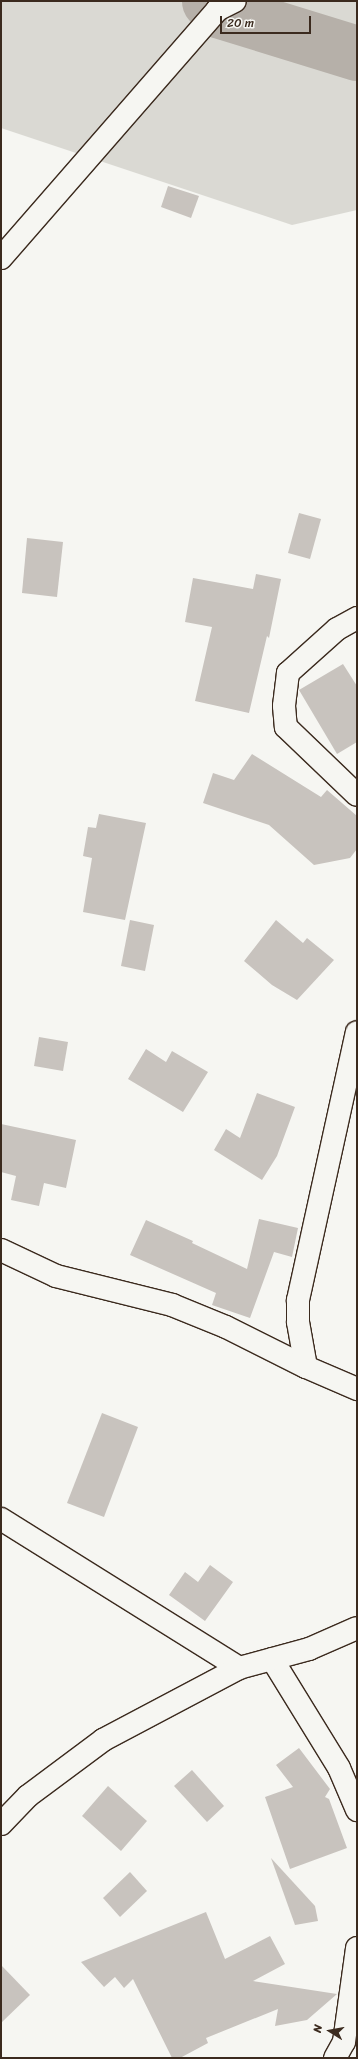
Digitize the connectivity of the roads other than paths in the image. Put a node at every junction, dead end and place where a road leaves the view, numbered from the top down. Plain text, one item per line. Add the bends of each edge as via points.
1 (235, 1) edge
2 (1, 258) edge
3 (357, 618) edge
4 (357, 795) edge
5 (357, 1032) edge
6 (1, 1250) edge
7 (306, 1367) junction
8 (357, 1389) edge
9 (1, 1519) edge
10 (357, 1628) edge
11 (272, 1659) junction
12 (238, 1668) junction
13 (357, 1810) edge
14 (1, 1824) edge
15 (357, 1948) edge
16 (335, 2058) edge

1 - 2 street via 217,10
3 - 4 street via 337,629 288,673 284,706 286,726
5 - 7 street via 298,1300 298,1322
6 - 7 street via 56,1276 172,1305 226,1327
7 - 8 street
9 - 12 street
10 - 11 street via 309,1649
11 - 12 street
11 - 13 street via 339,1768
12 - 14 street via 103,1740 28,1796
15 - 16 street via 344,2042

